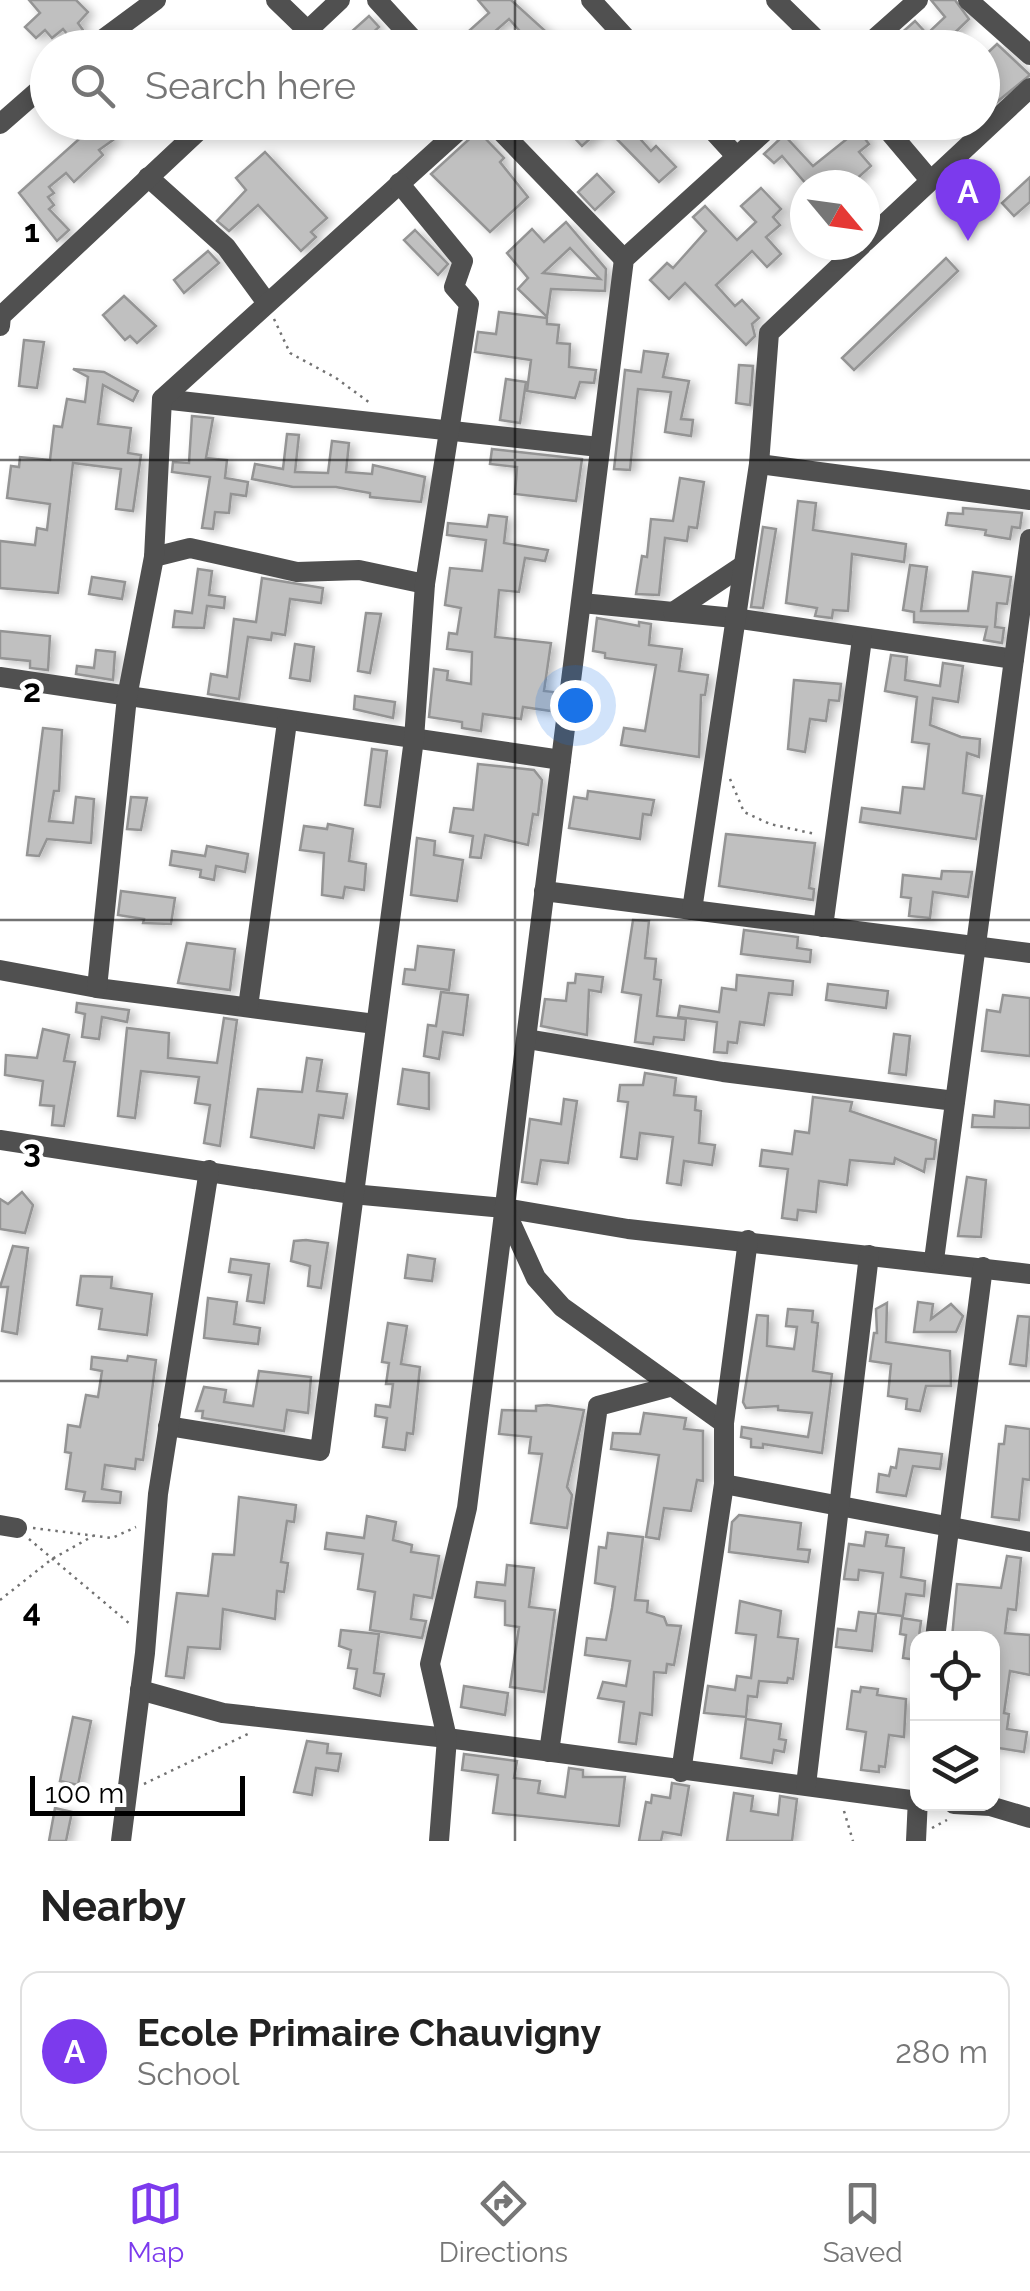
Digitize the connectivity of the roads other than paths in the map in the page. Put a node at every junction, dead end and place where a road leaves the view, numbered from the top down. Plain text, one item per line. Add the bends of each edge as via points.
1 (156, 0) edge
2 (276, 0) edge
3 (340, 0) edge
4 (377, 0) edge
5 (776, 0) edge
6 (918, 0) edge
7 (968, 0) edge
8 (596, 2) edge
9 (115, 30) edge
10 (308, 30) joint
11 (405, 30) edge
12 (620, 30) edge
13 (807, 30) edge
14 (884, 30) edge
15 (1030, 55) edge
16 (1030, 88) edge
17 (30, 98) edge
18 (1000, 116) edge
19 (0, 124) edge
20 (189, 140) edge
21 (448, 140) edge
22 (509, 140) edge
23 (721, 140) edge
24 (754, 140) edge
25 (896, 140) edge
26 (973, 140) edge
27 (736, 156) junction
28 (148, 178) junction
29 (930, 180) junction
30 (400, 183) junction
31 (880, 228) edge
32 (624, 259) junction
33 (846, 260) edge
34 (267, 303) junction
35 (1, 316) edge
36 (0, 326) edge
37 (162, 398) junction
38 (448, 429) junction
39 (600, 446) junction
40 (759, 464) junction
41 (1030, 500) edge
42 (1030, 539) edge
43 (154, 557) junction
44 (742, 566) junction
45 (425, 584) junction
46 (582, 603) junction
47 (673, 612) junction
48 (734, 618) junction
49 (862, 639) junction
50 (1014, 659) junction
51 (0, 678) edge
52 (126, 698) junction
53 (286, 722) junction
54 (414, 739) junction
55 (561, 760) junction
56 (544, 891) junction
57 (692, 910) junction
58 (823, 926) junction
59 (976, 946) junction
60 (1030, 954) edge
61 (0, 970) edge
62 (96, 988) junction
63 (248, 1007) junction
64 (376, 1024) junction
65 (528, 1039) junction
66 (955, 1101) junction
67 (0, 1140) edge
68 (209, 1170) junction
69 (352, 1194) junction
70 (504, 1208) junction
71 (748, 1240) junction
72 (869, 1255) junction
73 (934, 1260) junction
74 (983, 1267) junction
75 (1030, 1274) edge
76 (669, 1387) junction
77 (724, 1423) junction
78 (168, 1426) junction
79 (724, 1484) junction
80 (838, 1506) junction
81 (948, 1527) junction
82 (1030, 1542) edge
83 (936, 1631) edge
84 (140, 1690) junction
85 (447, 1738) junction
86 (548, 1752) junction
87 (681, 1772) junction
88 (806, 1784) junction
89 (910, 1799) edge
90 (917, 1811) edge
91 (998, 1811) edge
92 (1030, 1818) edge
93 (916, 1838) edge
94 (121, 1841) edge
95 (439, 1841) edge

1 - 9 street
2 - 10 street
3 - 10 street
4 - 11 street
5 - 13 street
6 - 14 street
7 - 15 street
8 - 12 street
16 - 18 street
17 - 19 street
20 - 28 street
21 - 30 street
22 - 32 street
23 - 27 street
24 - 27 street
25 - 29 street
26 - 29 street
27 - 32 street
28 - 34 street via 226,247
28 - 35 street
29 - 31 street
30 - 34 street
30 - 38 street via 464,261 454,287 469,304
32 - 39 street
33 - 40 street via 770,334
34 - 37 street
35 - 36 street
37 - 38 street
37 - 43 street
38 - 39 street
38 - 45 street
39 - 46 street
40 - 41 street
40 - 44 street
42 - 50 street
43 - 45 street via 190,548 297,572 359,570
43 - 52 street
44 - 47 street
44 - 48 street
45 - 54 street
46 - 47 street
46 - 55 street
47 - 48 street
48 - 49 street
48 - 57 street
49 - 50 street
49 - 58 street
50 - 59 street
51 - 52 street
52 - 53 street
52 - 62 street
53 - 54 street
53 - 63 street
54 - 55 street
54 - 64 street
55 - 56 street
56 - 57 street
56 - 65 street
57 - 58 street
58 - 59 street
59 - 60 street
59 - 66 street
61 - 62 street
62 - 63 street
63 - 64 street
64 - 69 street
65 - 66 street
65 - 70 street
66 - 73 street
67 - 68 street
68 - 69 street
68 - 78 street
69 - 70 street
69 - 78 street via 320,1451
70 - 71 street
70 - 76 street via 536,1278 562,1307
70 - 85 street via 467,1508 430,1664
71 - 72 street
71 - 77 street
72 - 73 street
72 - 80 street
73 - 74 street
74 - 75 street
74 - 81 street
76 - 77 street
76 - 86 street via 598,1406
77 - 79 street
78 - 84 street
79 - 80 street
79 - 87 street
80 - 81 street
80 - 88 street
81 - 82 street
81 - 83 street
84 - 85 street via 222,1714
84 - 94 street
85 - 86 street
85 - 95 street
86 - 87 street
87 - 88 street
88 - 89 street
90 - 93 street
91 - 92 street

